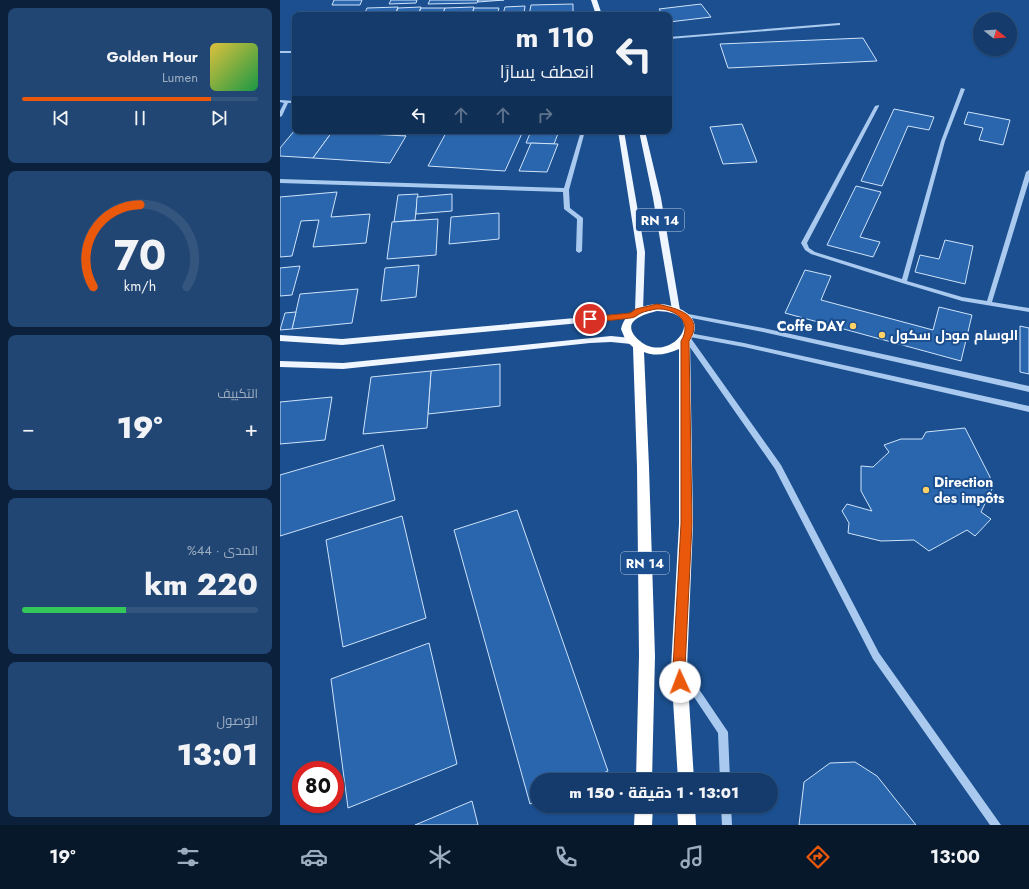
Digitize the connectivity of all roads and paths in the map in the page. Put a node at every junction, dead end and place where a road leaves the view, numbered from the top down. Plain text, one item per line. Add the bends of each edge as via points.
1 (594, 0) edge
2 (598, 12) edge
3 (839, 24) dead end
4 (672, 38) edge
5 (280, 52) edge
6 (292, 52) edge
7 (963, 89) dead end
8 (280, 101) edge
9 (287, 101) junction
10 (292, 102) edge
11 (877, 106) dead end
12 (280, 116) edge
13 (582, 134) edge
14 (621, 134) edge
15 (643, 134) edge
16 (1029, 172) edge
17 (280, 181) edge
18 (566, 190) junction
19 (579, 251) dead end
20 (904, 282) junction
21 (989, 303) junction
22 (1029, 310) edge
23 (635, 313) junction
24 (680, 313) junction
25 (280, 338) edge
26 (687, 338) junction
27 (635, 344) junction
28 (280, 364) edge
29 (1029, 389) edge
30 (1029, 409) edge
31 (679, 668) junction
32 (644, 773) edge
33 (686, 773) edge
34 (725, 773) edge
35 (644, 813) edge
36 (686, 813) edge
37 (727, 813) edge
38 (643, 825) edge
39 (687, 825) edge
40 (728, 825) edge
41 (996, 825) edge

1 - 2 main road
3 - 4 street
5 - 6 street
7 - 20 street via 943,141
8 - 9 street
9 - 10 street
9 - 12 street
11 - 20 street via 804,243 813,253
13 - 18 street
14 - 23 main road, RN 14 via 641,252
15 - 24 main road, RN 14 via 652,170 662,237
16 - 21 street
17 - 18 street
18 - 19 street via 567,209 580,218
20 - 21 street via 962,299
21 - 22 street
23 - 24 highway via 657,307
23 - 25 main road via 342,342
23 - 27 highway via 625,328 627,335
24 - 26 highway via 688,321 690,328
24 - 29 street
26 - 27 highway via 668,350 658,351
26 - 30 street via 744,345
26 - 31 highway, RN 14 via 686,524
26 - 41 street via 778,467 876,656
27 - 28 main road via 611,339 590,340 343,366
27 - 32 highway, RN 14 via 644,467 648,656
31 - 33 highway, RN 14
31 - 34 street via 723,732
35 - 38 highway
36 - 39 highway
37 - 40 street

